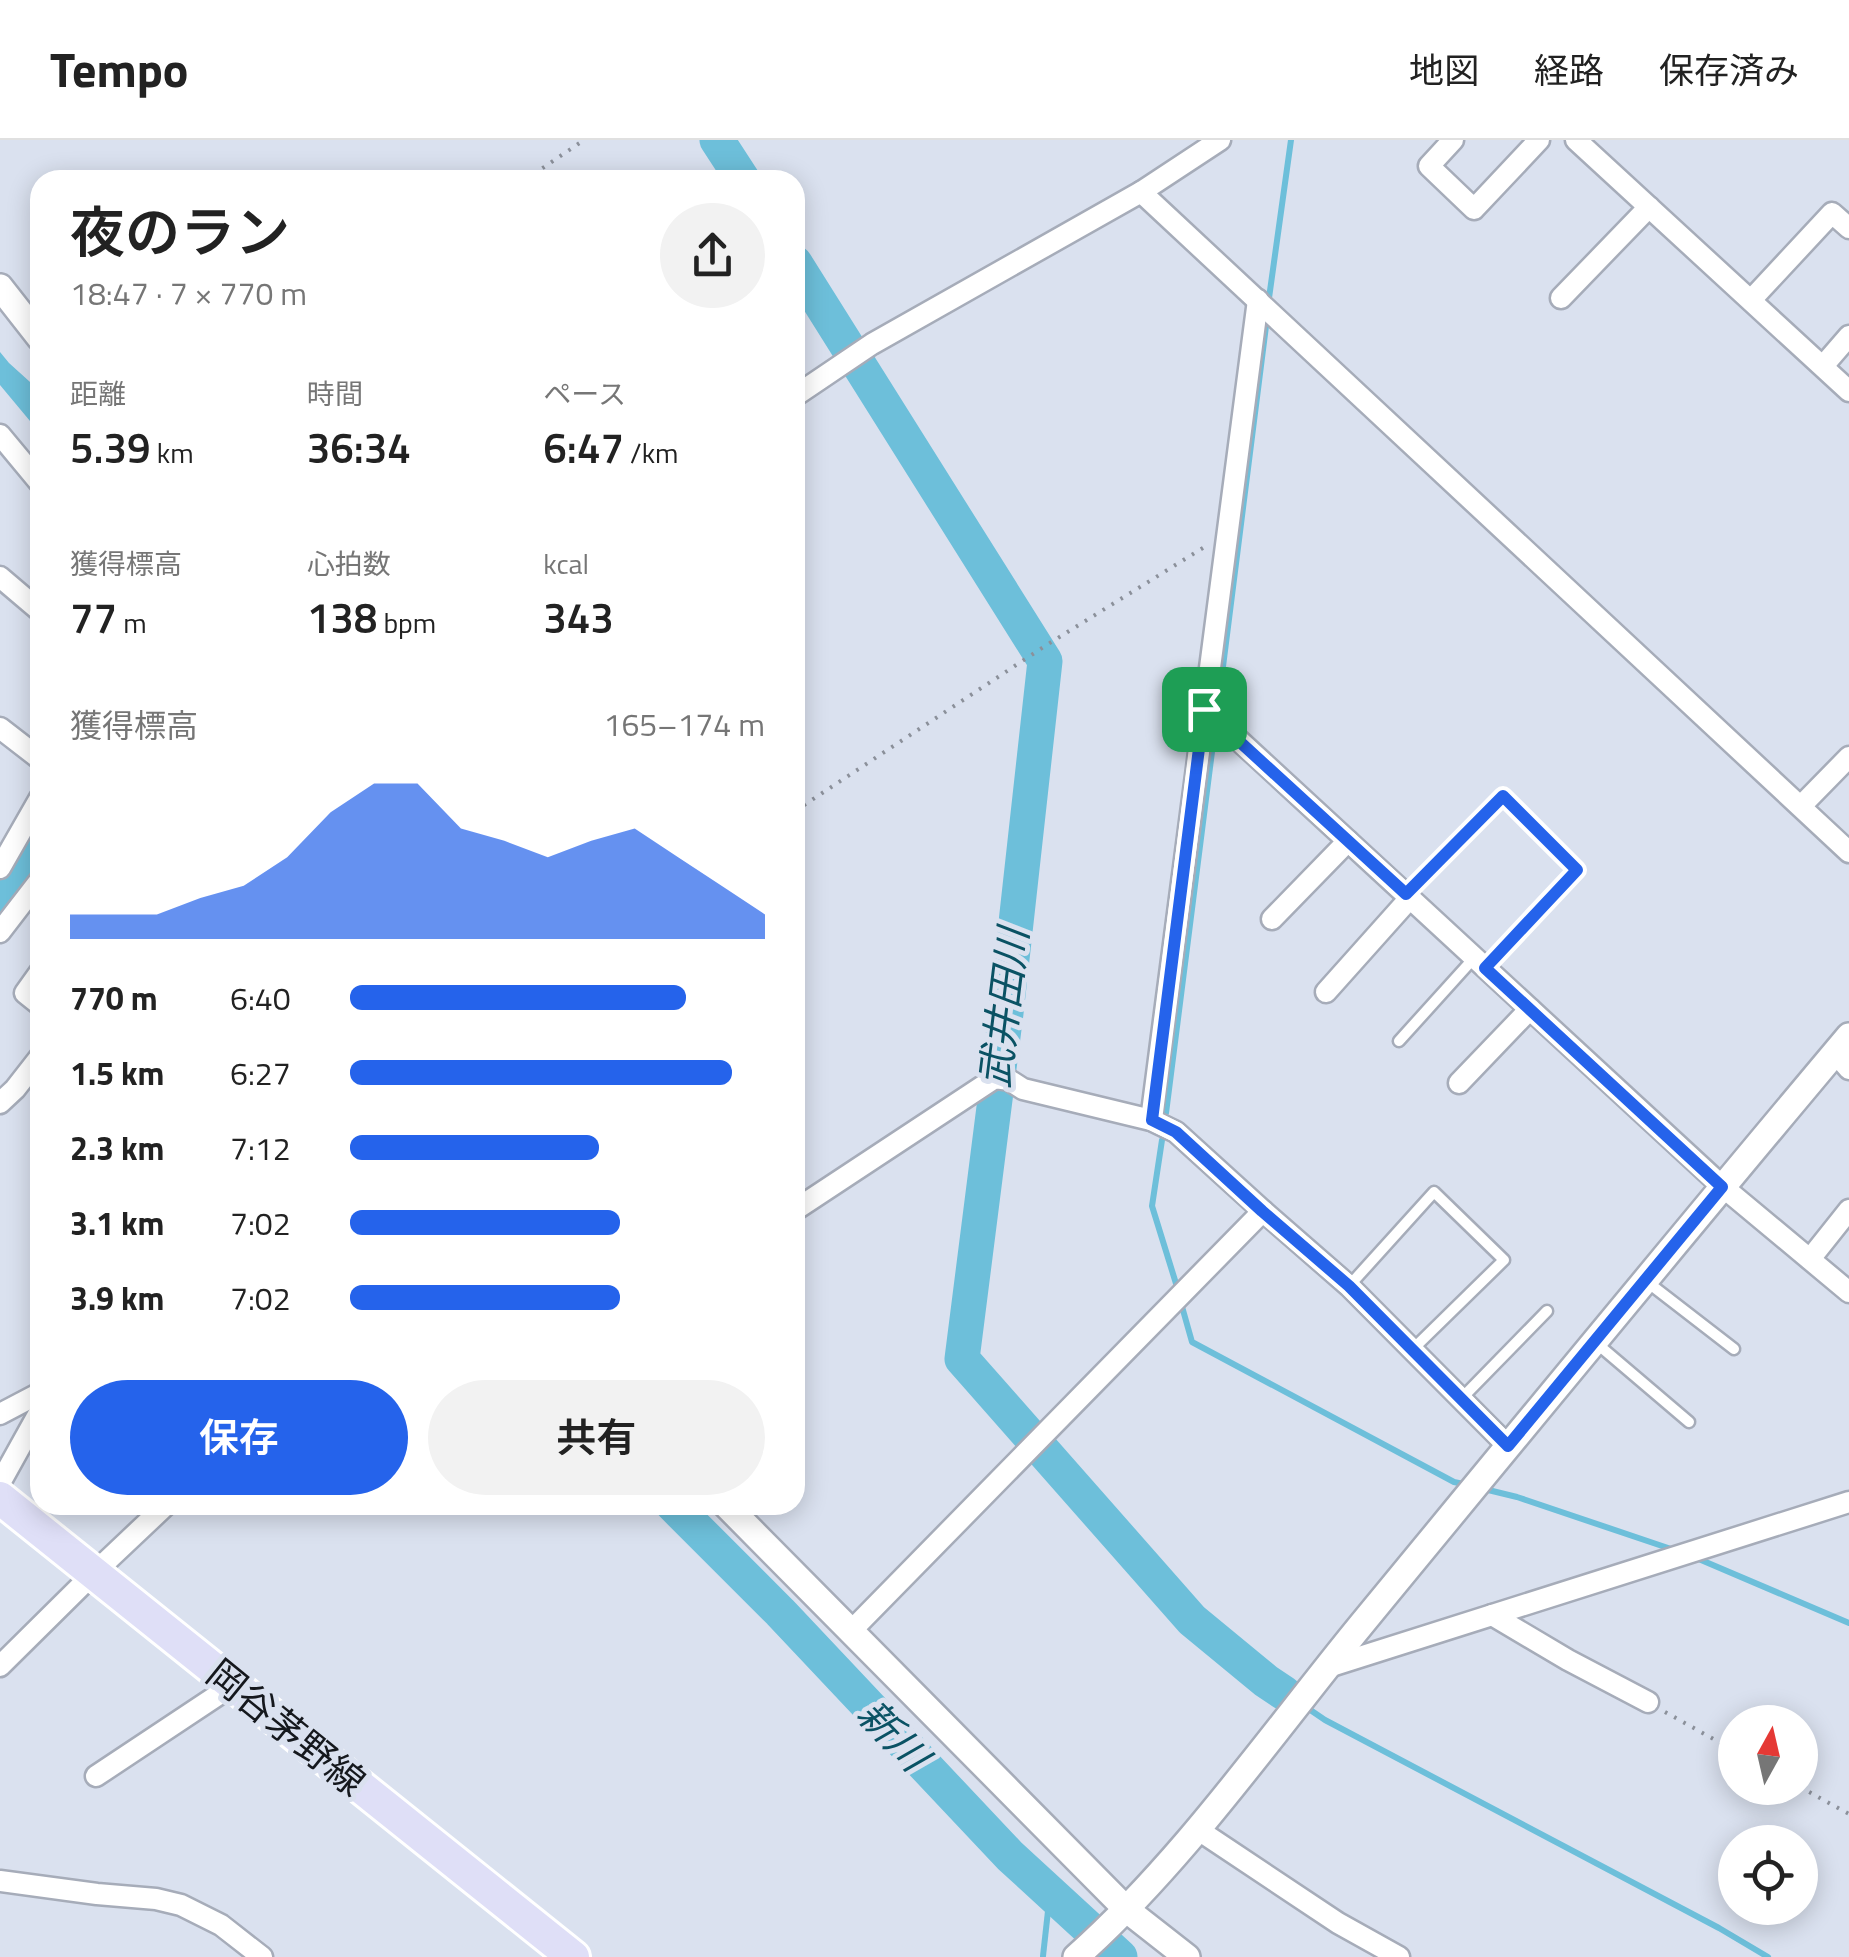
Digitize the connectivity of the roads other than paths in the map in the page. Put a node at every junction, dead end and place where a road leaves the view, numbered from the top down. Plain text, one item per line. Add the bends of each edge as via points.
1 (1220, 140) edge
2 (1454, 140) edge
3 (1539, 140) edge
4 (1576, 140) edge
5 (1140, 192) junction
6 (1649, 206) junction
7 (1849, 228) edge
8 (0, 287) edge
9 (1561, 298) dead end
10 (1258, 300) junction
11 (1751, 300) junction
12 (30, 325) edge
13 (1849, 336) edge
14 (1823, 366) junction
15 (805, 389) edge
16 (1849, 391) edge
17 (0, 434) edge
18 (30, 470) edge
19 (0, 577) edge
20 (30, 602) edge
21 (1204, 709) junction
22 (0, 728) edge
23 (30, 751) edge
24 (1849, 757) edge
25 (1800, 806) junction
26 (30, 816) edge
27 (1348, 841) junction
28 (1849, 852) edge
29 (0, 868) edge
30 (30, 893) edge
31 (1408, 896) junction
32 (1272, 919) dead end
33 (0, 932) edge
34 (1480, 963) junction
35 (1326, 992) dead end
36 (1530, 1009) junction
37 (1399, 1041) dead end
38 (1844, 1053) edge
39 (30, 1070) edge
40 (1460, 1083) dead end
41 (0, 1103) edge
42 (1152, 1120) junction
43 (1722, 1187) junction
44 (805, 1204) edge
45 (1849, 1210) edge
46 (1262, 1211) junction
47 (1810, 1259) junction
48 (1645, 1280) junction
49 (1349, 1286) junction
50 (1849, 1292) edge
51 (1547, 1311) dead end
52 (1594, 1341) junction
53 (1734, 1349) dead end
54 (1412, 1350) junction
55 (30, 1398) edge
56 (1461, 1399) junction
57 (0, 1414) edge
58 (1689, 1422) dead end
59 (30, 1429) edge
60 (1508, 1446) junction
61 (0, 1484) edge
62 (0, 1498) edge
63 (1845, 1500) edge
64 (155, 1515) edge
65 (736, 1515) edge
66 (92, 1574) junction
67 (1492, 1615) junction
68 (851, 1630) junction
69 (0, 1666) edge
70 (1325, 1668) junction
71 (234, 1685) junction
72 (1648, 1702) road end
73 (96, 1776) dead end
74 (1196, 1829) junction
75 (0, 1881) edge
76 (1127, 1910) junction
77 (1089, 1948) edge
78 (262, 1957) edge
79 (573, 1957) edge
80 (1187, 1957) edge
81 (1399, 1957) edge

1 - 5 street
2 - 3 street via 1430,166 1474,209
4 - 6 street
5 - 10 street
5 - 15 street
6 - 9 street
6 - 11 street
7 - 11 street via 1832,213
8 - 12 street
10 - 21 street
10 - 25 street
11 - 14 street
13 - 14 street
14 - 16 street
17 - 18 street
19 - 20 street
21 - 27 street
21 - 42 street
22 - 23 street
24 - 25 street
25 - 28 street
26 - 29 street
27 - 31 street
27 - 32 street
30 - 33 street
31 - 34 street
31 - 34 lane via 1503,796 1577,870
31 - 35 street
34 - 36 street
34 - 37 lane
36 - 40 street
36 - 43 street
38 - 43 street
39 - 41 street
42 - 44 street via 1002,1079
42 - 46 street via 1176,1132
43 - 47 street
43 - 48 street
45 - 47 street
46 - 49 street
46 - 68 street
47 - 50 street
48 - 52 street
48 - 53 lane
49 - 54 street
49 - 54 lane via 1434,1192 1504,1260
51 - 56 lane
52 - 58 lane
52 - 60 street
54 - 56 street
55 - 57 street
56 - 60 street
59 - 61 street
60 - 70 street
62 - 66 main road, 岡谷茅野線
63 - 67 street
64 - 66 street
65 - 68 street
66 - 69 street
66 - 71 main road, 岡谷茅野線
67 - 70 street
67 - 72 street
68 - 76 street
70 - 74 street
71 - 73 street
71 - 79 main road, 岡谷茅野線
74 - 76 street
74 - 81 street
75 - 78 street via 181,1905 221,1924
76 - 77 street
76 - 80 street

